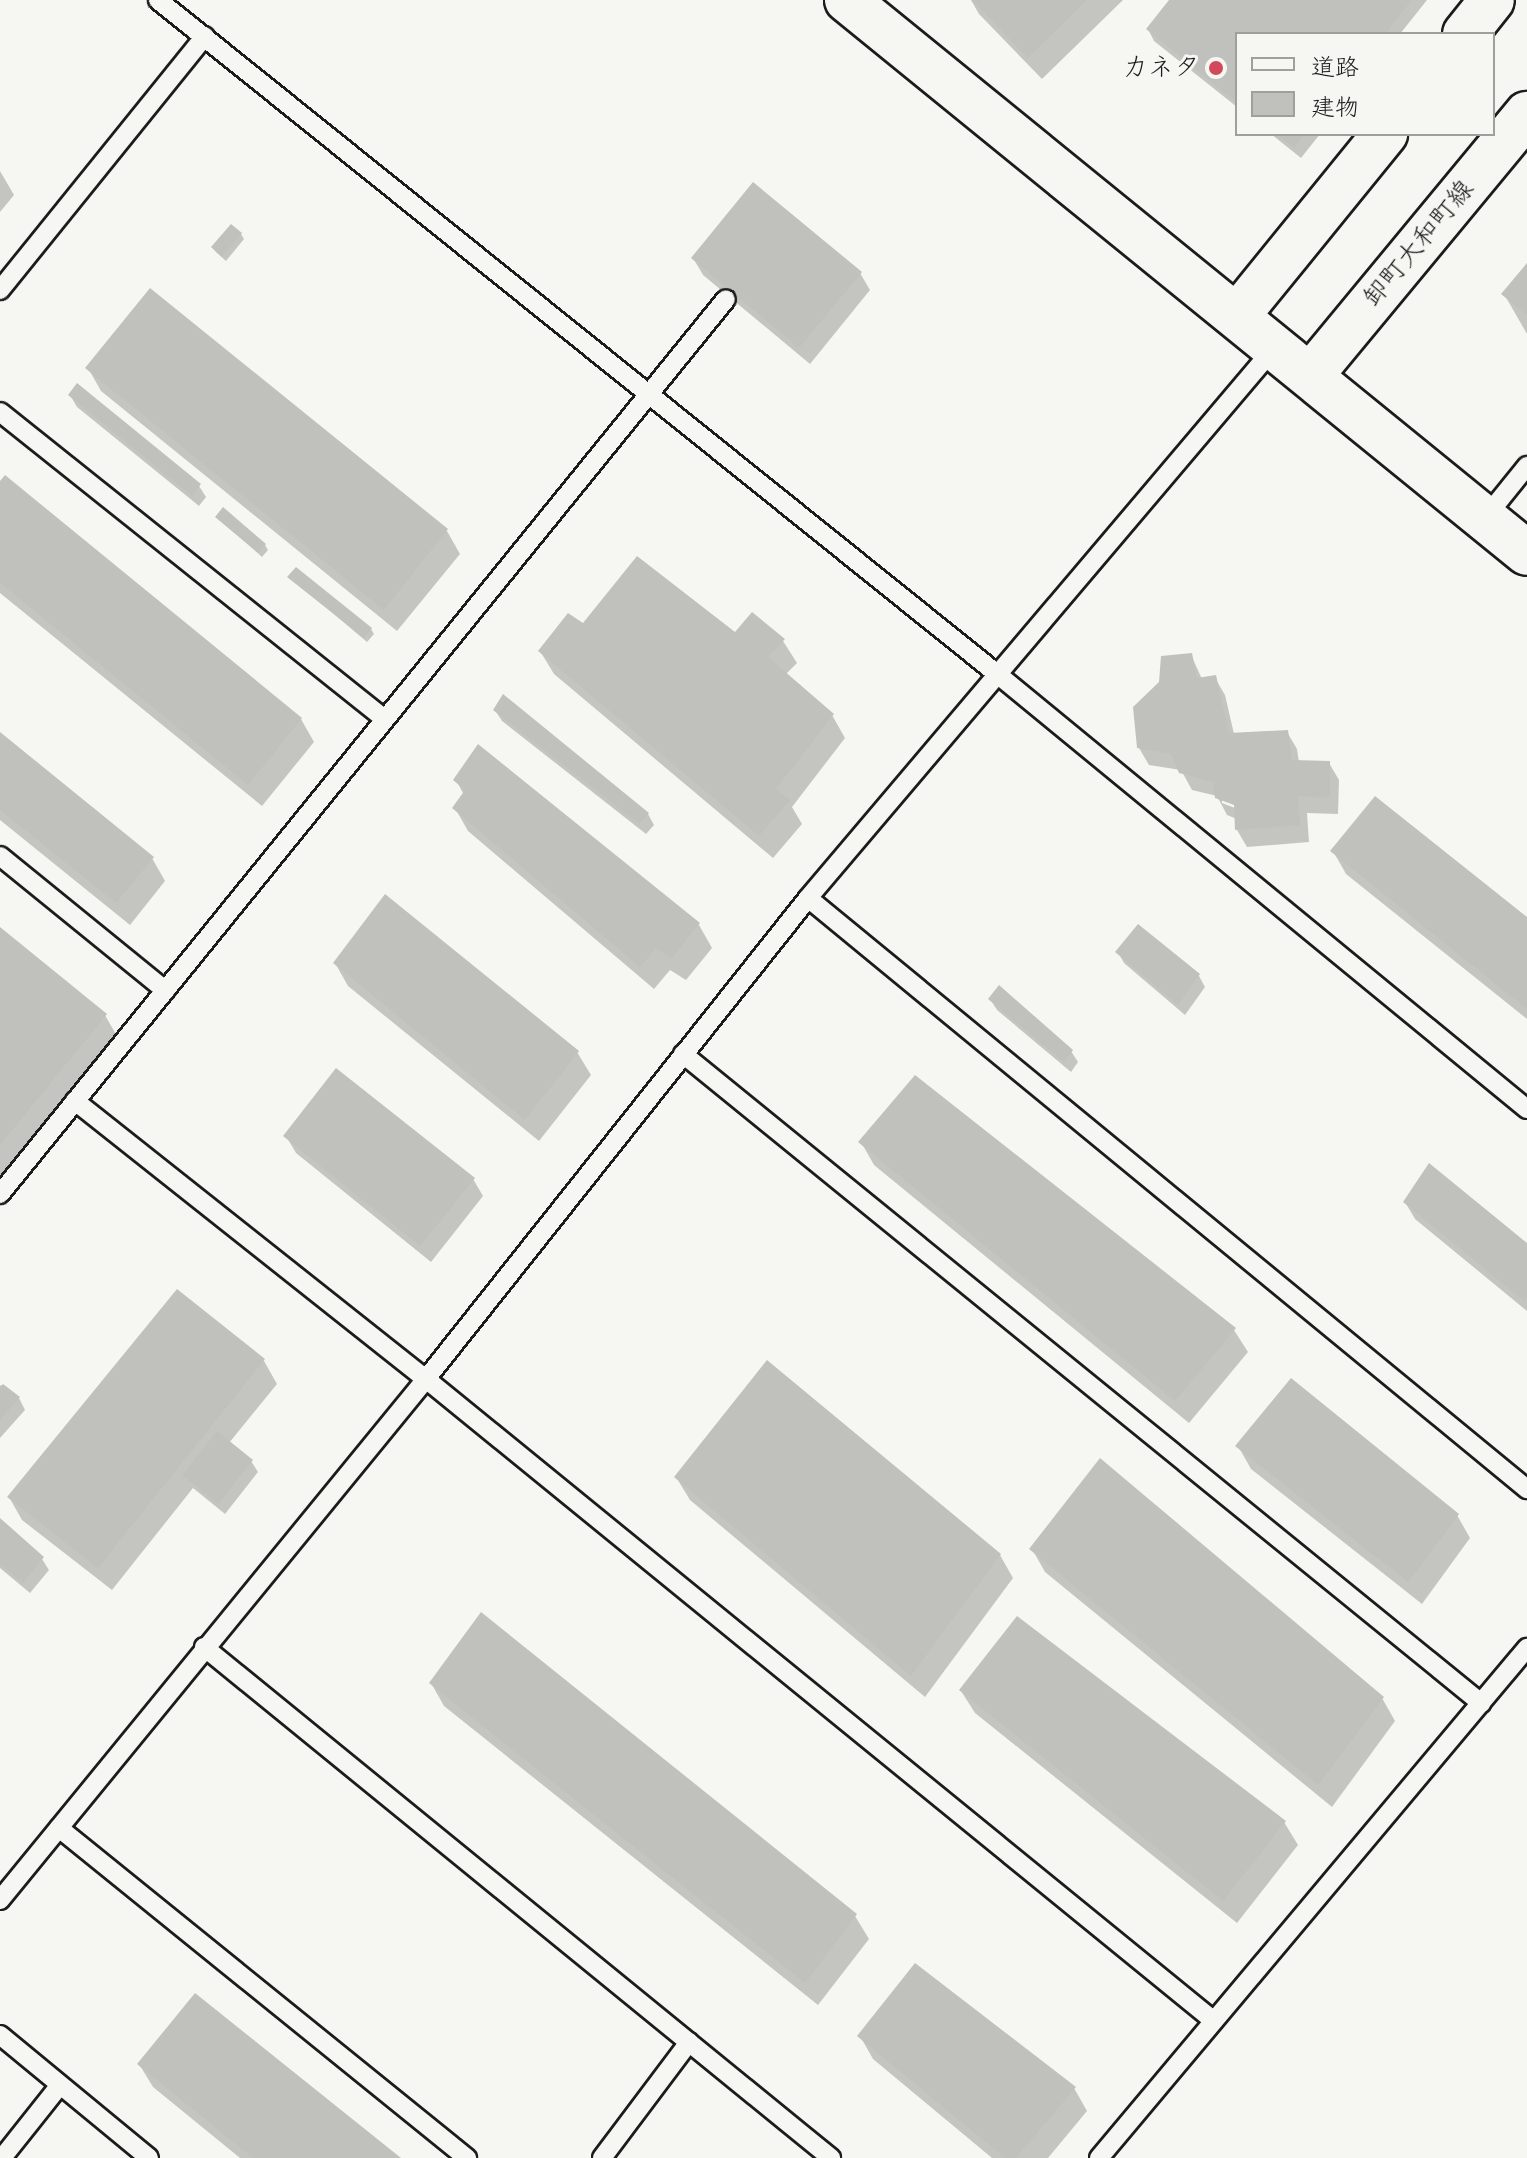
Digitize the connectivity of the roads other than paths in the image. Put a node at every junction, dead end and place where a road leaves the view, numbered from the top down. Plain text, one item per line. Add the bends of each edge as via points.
1 (158, 0) edge
2 (847, 0) edge
3 (1492, 0) edge
4 (1467, 32) edge
5 (205, 36) junction
6 (1527, 114) edge
7 (1383, 136) edge
8 (0, 290) edge
9 (726, 299) dead end
10 (1237, 316) junction
11 (1276, 347) junction
12 (1311, 375) junction
13 (648, 394) junction
14 (0, 412) edge
15 (1527, 466) edge
16 (1485, 518) junction
17 (1527, 553) edge
18 (996, 673) junction
19 (385, 719) junction
20 (0, 856) edge
21 (808, 898) junction
22 (165, 990) junction
23 (683, 1054) junction
24 (75, 1101) junction
25 (1527, 1109) edge
26 (0, 1194) edge
27 (426, 1379) junction
28 (1527, 1489) edge
29 (204, 1647) junction
30 (1527, 1648) edge
31 (1481, 1703) junction
32 (59, 1828) junction
33 (0, 1900) edge
34 (1214, 2021) junction
35 (0, 2035) edge
36 (689, 2042) junction
37 (60, 2085) junction
38 (2, 2158) edge
39 (149, 2158) edge
40 (467, 2158) edge
41 (602, 2158) edge
42 (831, 2158) edge
43 (1099, 2158) edge

1 - 5 lane
2 - 10 street
3 - 4 street
5 - 8 lane
5 - 13 lane
6 - 12 street, 卸町大和町線
7 - 10 street
9 - 13 lane
10 - 11 street
11 - 12 street
11 - 18 lane
12 - 16 street
13 - 18 lane
13 - 19 lane
14 - 19 lane
15 - 16 lane
16 - 17 street
18 - 21 lane
18 - 25 lane
19 - 22 lane
20 - 22 lane
21 - 23 lane
21 - 28 lane
22 - 24 lane
23 - 27 lane
23 - 31 lane
24 - 26 lane
24 - 27 lane
27 - 29 lane
27 - 34 lane
29 - 32 lane
29 - 36 lane
30 - 31 lane
31 - 34 lane
32 - 33 lane
32 - 40 lane
34 - 43 lane
35 - 37 lane
36 - 41 lane
36 - 42 lane
37 - 38 lane
37 - 39 lane

